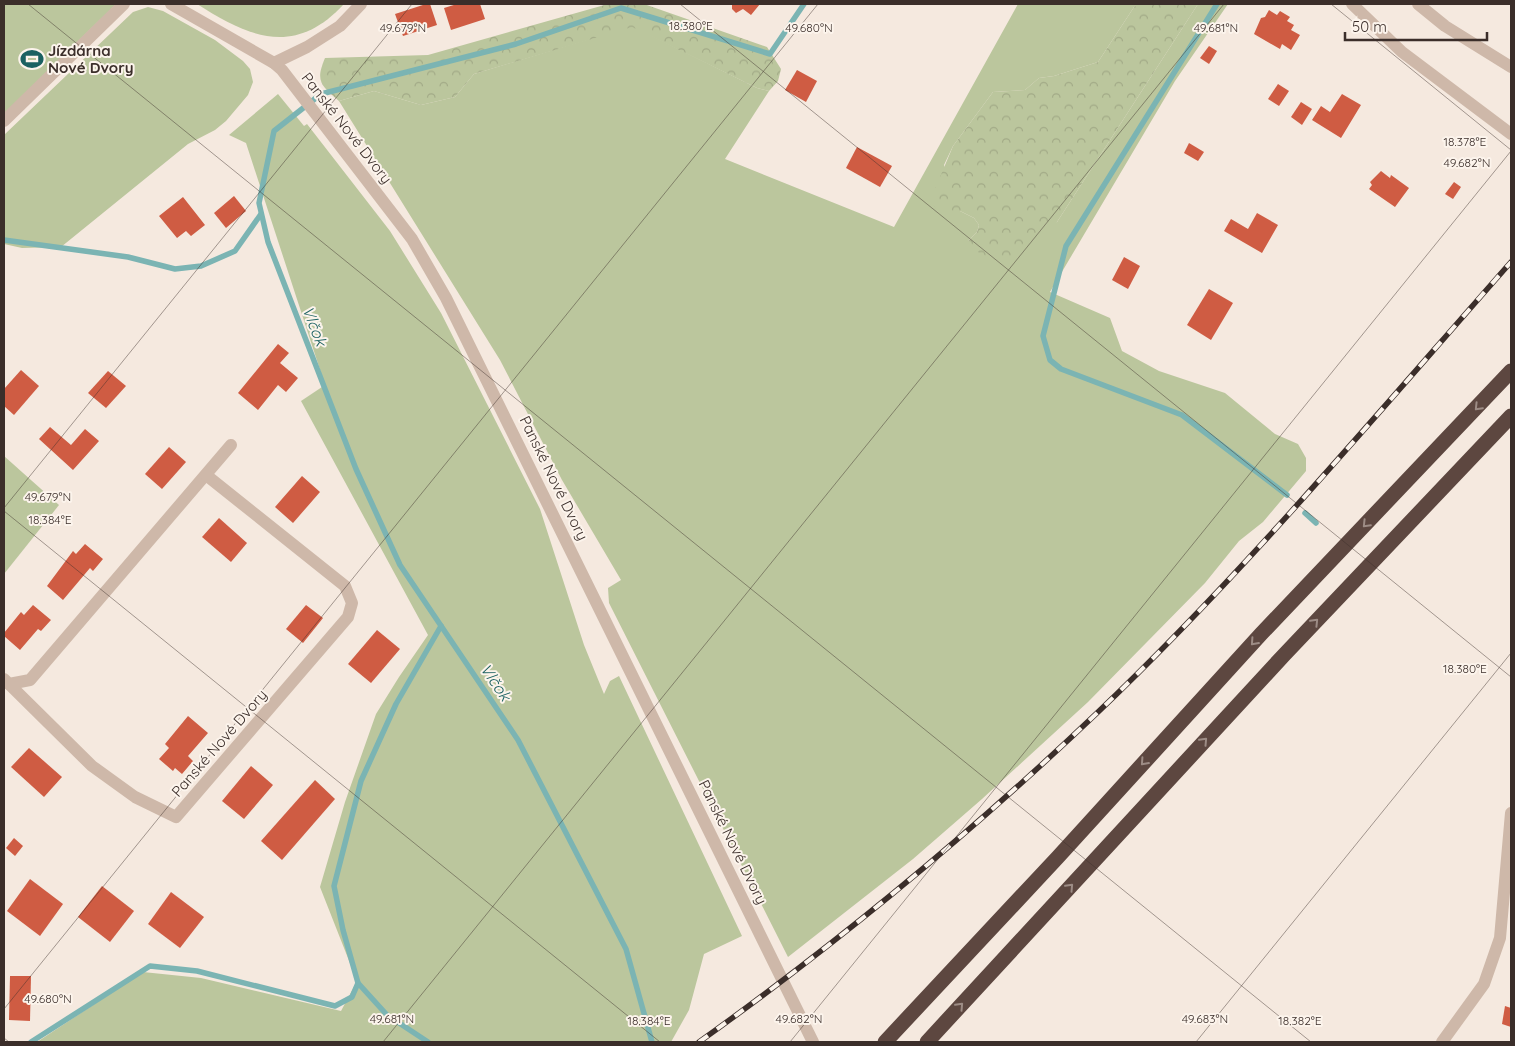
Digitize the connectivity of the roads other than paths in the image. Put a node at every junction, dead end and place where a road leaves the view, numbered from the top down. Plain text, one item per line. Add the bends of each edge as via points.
1 (124, 4) edge
2 (170, 4) edge
3 (361, 4) edge
4 (1352, 4) edge
5 (1418, 4) edge
6 (274, 63) junction
7 (1511, 67) edge
8 (4, 121) edge
9 (1511, 134) edge
10 (1511, 371) edge
11 (1511, 416) edge
12 (231, 445) dead end
13 (206, 475) junction
14 (6, 682) edge
15 (1511, 813) edge
16 (813, 1042) edge
17 (885, 1042) edge
18 (927, 1042) edge
19 (1442, 1042) edge

1 - 8 street
2 - 6 street, Panské Nové Dvory
3 - 6 street via 340,26
4 - 9 street via 1402,52
5 - 7 street via 1445,26
6 - 16 street, Panské Nové Dvory via 412,238 446,298
10 -> 17 highway via 1261,634
18 -> 11 highway via 1284,655
12 - 13 street, Panské Nové Dvory
13 - 14 street, Panské Nové Dvory via 30,680
13 - 14 street, Panské Nové Dvory via 345,586 352,603 348,617 176,818 135,797 92,766
15 - 19 street via 1500,938 1484,984

